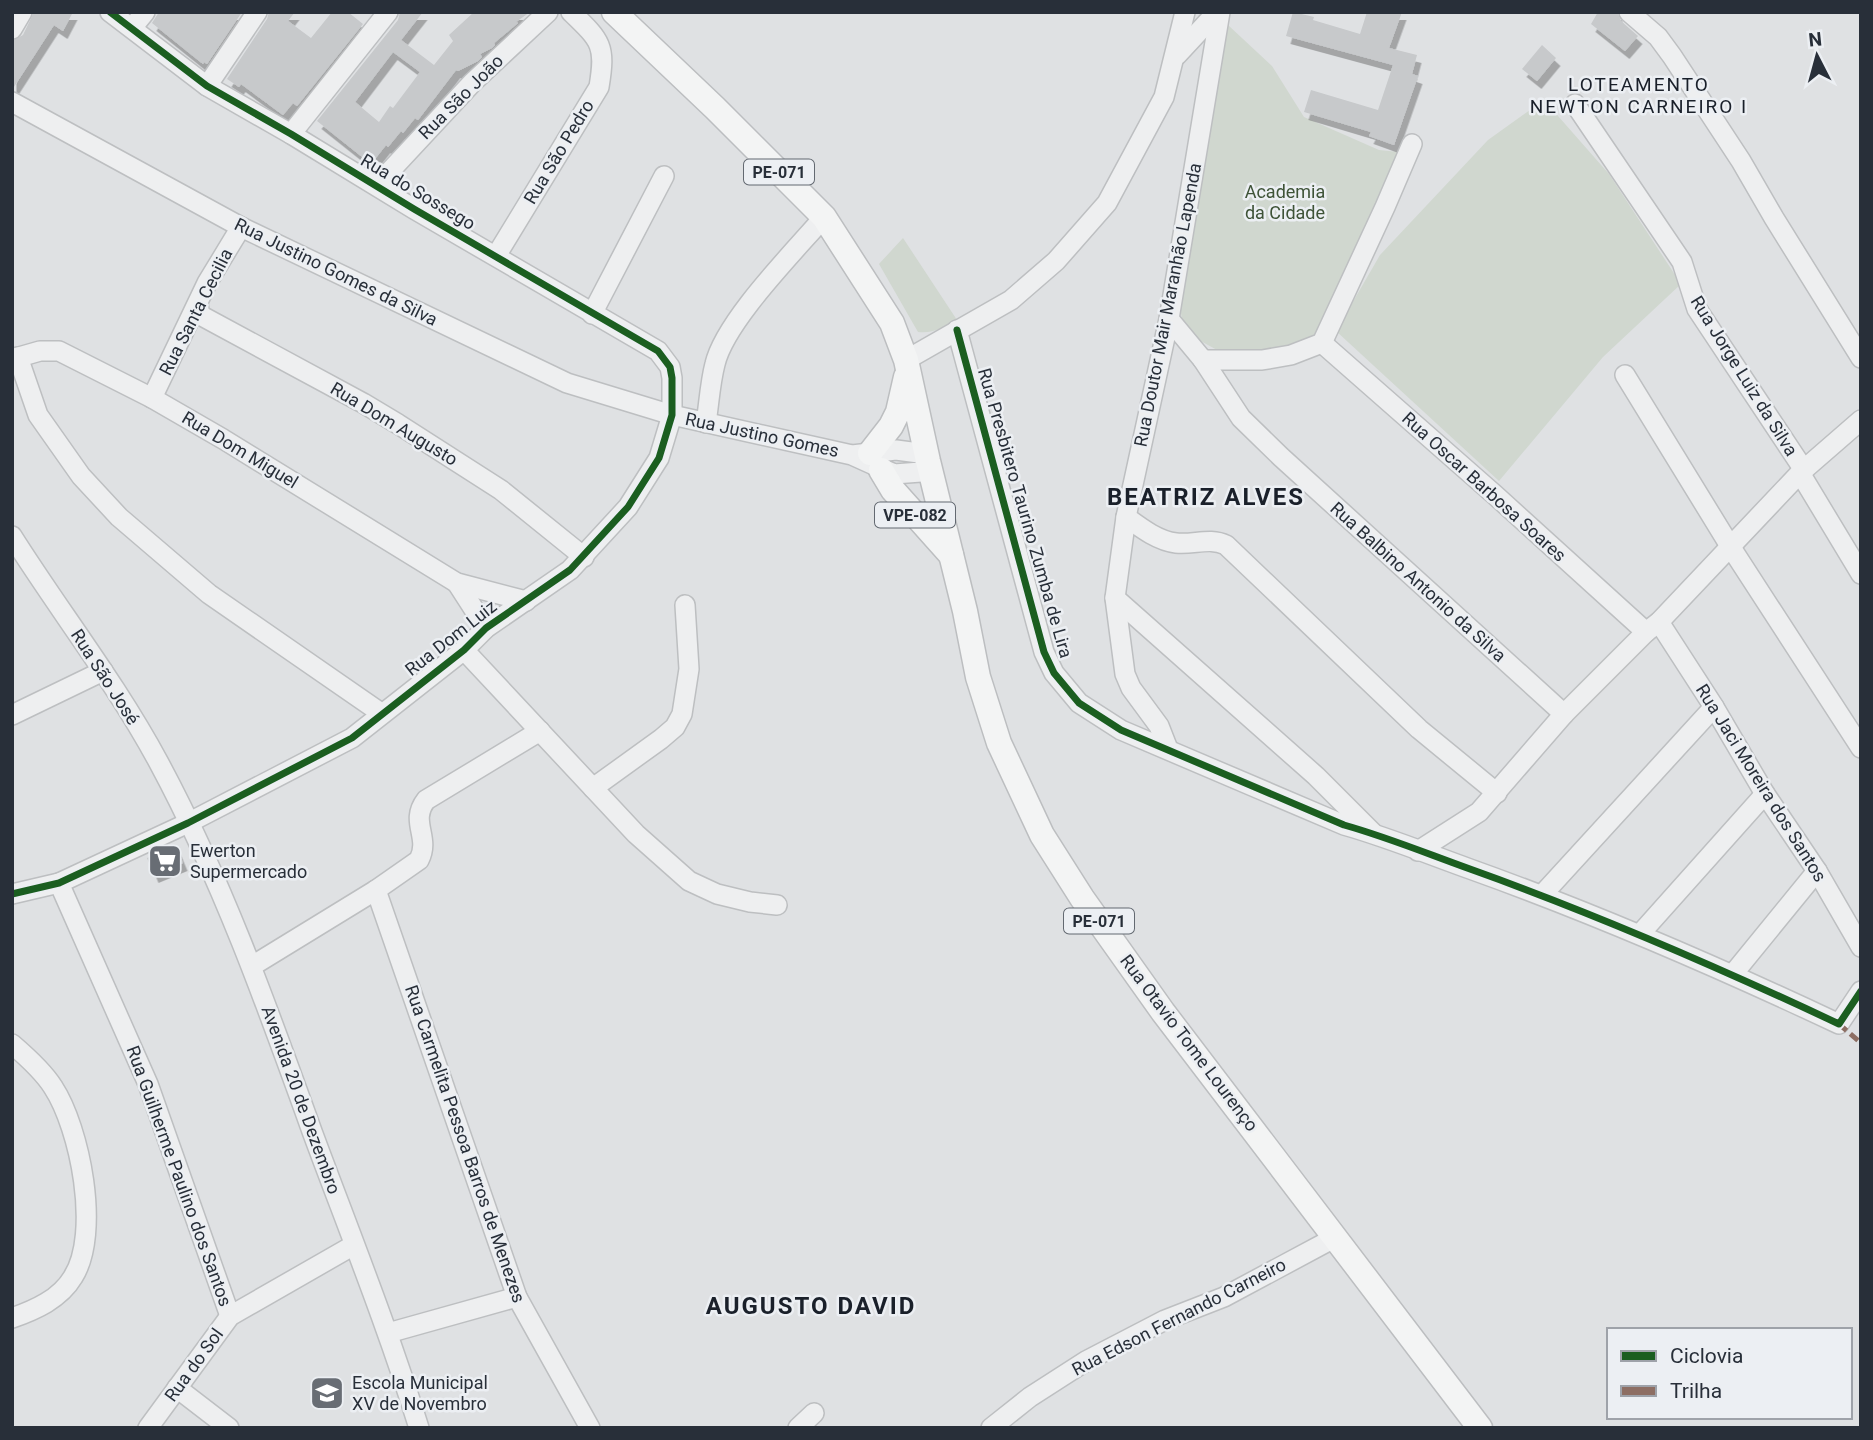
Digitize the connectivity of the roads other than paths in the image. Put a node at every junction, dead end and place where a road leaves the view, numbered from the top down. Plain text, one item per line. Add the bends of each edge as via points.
1 (22, 12) edge
2 (110, 12) edge
3 (145, 12) edge
4 (257, 12) edge
5 (388, 12) edge
6 (548, 12) edge
7 (571, 12) edge
8 (614, 12) edge
9 (1185, 12) edge
10 (1218, 12) edge
11 (1629, 12) edge
12 (132, 28) junction
13 (12, 29) edge
14 (1174, 58) junction
15 (207, 86) junction
16 (12, 102) edge
17 (1575, 104) dead end
18 (292, 134) junction
19 (1412, 144) dead end
20 (664, 176) dead end
21 (377, 185) junction
22 (824, 217) junction
23 (241, 227) junction
24 (496, 256) junction
25 (198, 304) junction
26 (592, 314) junction
27 (1169, 319) junction
28 (957, 330) junction
29 (1322, 343) junction
30 (15, 358) edge
31 (1861, 358) edge
32 (1203, 360) junction
33 (907, 365) junction
34 (1625, 374) dead end
35 (152, 398) junction
36 (672, 415) junction
37 (1861, 420) edge
38 (706, 423) junction
39 (867, 459) junction
40 (928, 461) junction
41 (1802, 472) junction
42 (1126, 517) junction
43 (12, 536) edge
44 (1730, 546) junction
45 (584, 557) junction
46 (953, 558) junction
47 (1861, 574) edge
48 (457, 583) junction
49 (1115, 598) junction
50 (526, 601) junction
51 (685, 605) dead end
52 (1652, 627) junction
53 (486, 628) junction
54 (464, 650) junction
55 (103, 671) junction
56 (1714, 707) junction
57 (15, 708) edge
58 (381, 713) junction
59 (1564, 714) junction
60 (540, 732) junction
61 (1861, 748) edge
62 (1168, 749) junction
63 (593, 788) junction
64 (1497, 793) junction
65 (1765, 794) junction
66 (188, 823) junction
67 (1373, 833) junction
68 (1418, 851) junction
69 (1817, 871) junction
70 (59, 883) junction
71 (376, 890) junction
72 (12, 894) edge
73 (1542, 895) junction
74 (777, 905) dead end
75 (1640, 934) junction
76 (1861, 947) edge
77 (252, 966) junction
78 (1732, 974) junction
79 (1861, 991) edge
80 (12, 1044) edge
81 (1336, 1237) junction
82 (354, 1245) junction
83 (516, 1297) junction
84 (230, 1316) junction
85 (12, 1318) edge
86 (388, 1334) junction
87 (404, 1380) junction
88 (177, 1388) junction
89 (814, 1413) dead end
90 (148, 1428) edge
91 (229, 1428) edge
92 (419, 1428) edge
93 (432, 1428) edge
94 (590, 1428) edge
95 (798, 1428) edge
96 (991, 1428) edge
97 (1480, 1428) edge

1 - 13 street
2 - 12 street, Rua do Sossego
3 - 12 street
4 - 15 street
5 - 18 street
6 - 21 street, Rua São João via 472,83
7 - 24 street, Rua São Pedro via 600,45 599,87
8 - 22 main road, Rua Otavio Tome Lourenço / PE-071
9 - 14 street
10 - 14 street
10 - 27 street, Rua Doutor Mair Maranhão Lapenda
11 - 31 street via 1672,56
12 - 15 street, Rua do Sossego
14 - 28 street via 1164,97 1107,204 1056,261 1011,300
15 - 18 street, Rua do Sossego
16 - 23 street, Rua Justino Gomes da Silva
17 - 41 street, Rua Jorge Luiz da Silva via 1682,262 1697,309
18 - 21 street, Rua do Sossego
19 - 29 street
20 - 26 street
21 - 24 street, Rua do Sossego
22 - 33 main road, Rua Otavio Tome Lourenço / PE-071 via 891,323
22 - 38 street via 724,339 715,363
23 - 25 street, Rua Santa Cecilia
23 - 36 street, Rua Justino Gomes da Silva via 567,383
24 - 26 street, Rua do Sossego
25 - 35 street, Rua Santa Cecilia
25 - 45 street, Rua Dom Augusto via 200,315 363,403 501,490
26 - 36 street, Rua do Sossego via 666,358 672,379
27 - 32 street, Rua Balbino Antonio da Silva
27 - 42 street, Rua Doutor Mair Maranhão Lapenda
28 - 33 street
28 - 62 street, Rua Presbitero Taurino Zumba de Lira via 1044,652 1054,673 1079,703 1121,730
29 - 32 street via 1262,360
29 - 52 street, Rua Oscar Barbosa Soares
30 - 35 street, Rua Dom Miguel via 59,351
30 - 58 street via 38,415 81,476 119,517 209,594
32 - 59 street, Rua Balbino Antonio da Silva via 1241,418
33 - 39 main road via 898,412
33 - 40 main road, Rua Otavio Tome Lourenço / PE-071
34 - 44 street
35 - 48 street, Rua Dom Miguel
36 - 38 street, Rua Justino Gomes
36 - 45 street, Rua Dom Luiz via 659,458 628,508
37 - 41 street
38 - 39 street, Rua Justino Gomes
39 - 40 street, Rua Justino Gomes via 902,474 921,472
39 - 46 main road, VPE-082
40 - 46 main road, Rua Otavio Tome Lourenço / PE-071
41 - 44 street
41 - 47 street, Rua Jorge Luiz da Silva
42 - 49 street, Rua Doutor Mair Maranhão Lapenda
42 - 64 street via 1166,540 1212,540 1226,545 1419,729
43 - 55 street, Rua São José
44 - 52 street
44 - 61 street
45 - 50 street, Rua Dom Luiz
46 - 81 main road, Rua Otavio Tome Lourenço / PE-071 via 978,677 999,743 1042,835 1163,1012
48 - 50 street, Rua Dom Miguel
48 - 53 street, Rua Dom Miguel
49 - 62 street, Rua Doutor Mair Maranhão Lapenda via 1125,674 1159,726
49 - 67 street via 1316,776
50 - 53 street, Rua Dom Luiz
51 - 63 street via 689,669 679,721
52 - 56 street, Rua Jaci Moreira dos Santos
52 - 59 street
53 - 54 street, Rua Dom Luiz
54 - 58 street, Rua Dom Luiz
54 - 60 street
55 - 57 street
55 - 66 street, Rua São José via 159,762
56 - 65 street, Rua Jaci Moreira dos Santos
56 - 73 street
58 - 66 street, Rua Dom Luiz via 352,738
59 - 64 street
60 - 63 street
60 - 71 street via 426,800 419,812 424,841 419,860
62 - 67 street, Rua Presbitero Taurino Zumba de Lira via 1344,825
63 - 74 street via 689,881 717,894
64 - 68 street via 1479,811
65 - 69 street, Rua Jaci Moreira dos Santos
65 - 75 street
66 - 70 street, Rua Dom Luiz
66 - 77 street, Avenida 20 de Dezembro
67 - 68 street, Rua Presbitero Taurino Zumba de Lira
68 - 73 street, Rua Presbitero Taurino Zumba de Lira
69 - 76 street, Rua Jaci Moreira dos Santos
69 - 78 street
70 - 72 street, Rua Dom Luiz
70 - 84 street, Rua Guilherme Paulino dos Santos via 148,1084
71 - 77 street
71 - 83 street, Rua Carmelita Pessoa Barros de Menezes
73 - 75 street, Rua Presbitero Taurino Zumba de Lira
75 - 78 street, Rua Presbitero Taurino Zumba de Lira
77 - 82 street, Avenida 20 de Dezembro
78 - 79 street, Rua Presbitero Taurino Zumba de Lira via 1839,1024
80 - 85 street via 52,1086 64,1109 73,1131 87,1216 82,1259 73,1278 37,1309
81 - 96 street, Rua Edson Fernando Carneiro via 1224,1297 1166,1320 1086,1361
81 - 97 main road, PE-071
82 - 84 street, Rua do Sol
82 - 86 street, Avenida 20 de Dezembro
83 - 86 street
83 - 94 street, Rua Carmelita Pessoa Barros de Menezes
84 - 88 street, Rua do Sol
86 - 87 street, Avenida 20 de Dezembro
87 - 92 street
87 - 93 street
88 - 90 street, Rua do Sol
88 - 91 street
89 - 95 street

